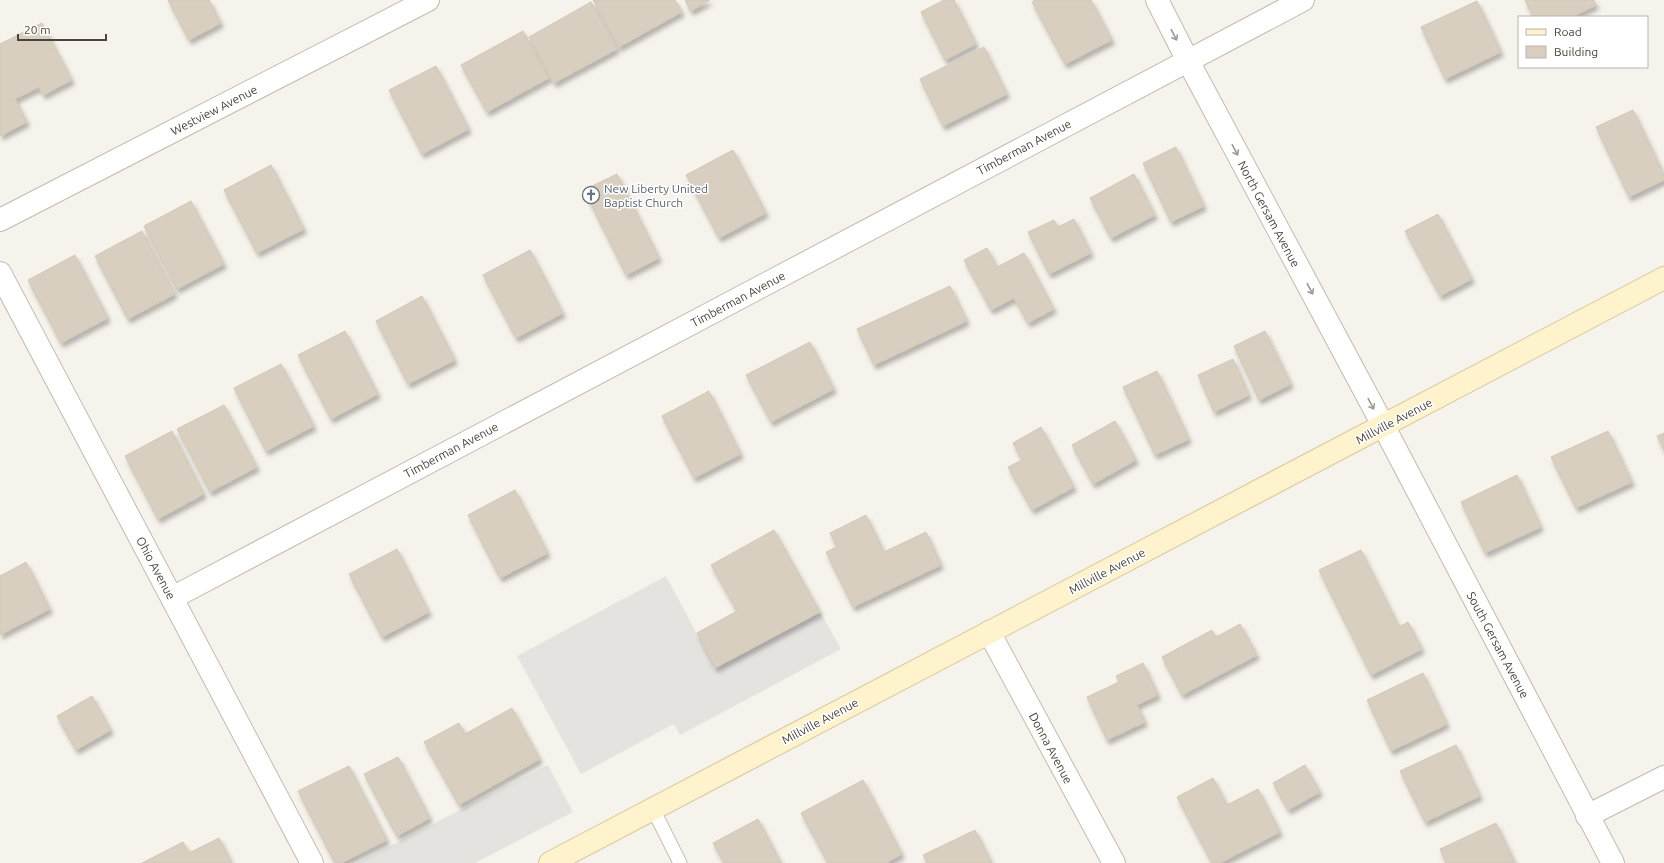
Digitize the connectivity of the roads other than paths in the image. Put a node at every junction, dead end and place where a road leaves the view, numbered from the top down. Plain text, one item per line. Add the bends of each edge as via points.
1 (428, 0) edge
2 (1157, 0) edge
3 (1303, 0) edge
4 (1188, 61) junction
5 (0, 220) edge
6 (0, 273) edge
7 (1664, 278) edge
8 (1384, 427) junction
9 (172, 598) junction
10 (989, 632) junction
11 (1664, 776) edge
12 (653, 809) junction
13 (1587, 816) junction
14 (312, 863) edge
15 (550, 863) edge
16 (680, 863) edge
17 (1114, 863) edge
18 (1613, 863) edge

1 - 5 street, Westview Avenue
2 -> 4 street, North Gersam Avenue
3 - 4 street, Timberman Avenue
4 -> 8 street, North Gersam Avenue
4 - 9 street, Timberman Avenue
6 - 9 street, Ohio Avenue
7 - 8 main road, Millville Avenue
8 - 10 main road, Millville Avenue
8 - 13 street, South Gersam Avenue
9 - 14 street, Ohio Avenue
10 - 12 main road, Millville Avenue
10 - 17 street, Donna Avenue
11 - 13 street
12 - 15 main road, Millville Avenue
12 - 16 lane
13 - 18 street, South Gersam Avenue

